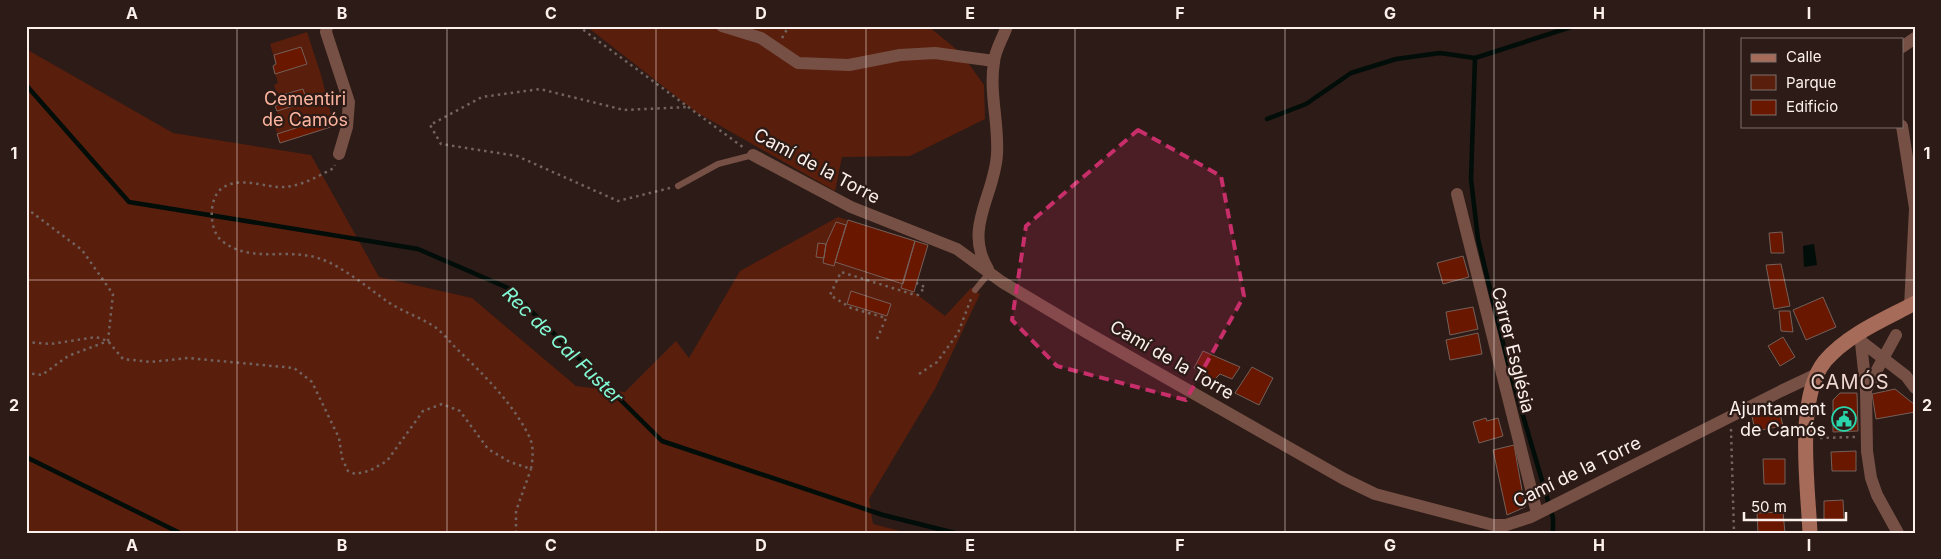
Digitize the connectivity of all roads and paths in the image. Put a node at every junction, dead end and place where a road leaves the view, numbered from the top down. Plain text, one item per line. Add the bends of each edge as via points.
1 (327, 26) edge
2 (578, 26) edge
3 (722, 26) edge
4 (1007, 26) edge
5 (1915, 38) edge
6 (1904, 46) edge
7 (994, 61) junction
8 (688, 107) junction
9 (1902, 128) edge
10 (339, 154) joint
11 (753, 155) junction
12 (678, 186) joint
13 (1457, 194) dead end
14 (26, 208) edge
15 (1915, 208) edge
16 (990, 272) junction
17 (916, 283) dead end
18 (975, 290) joint
19 (1912, 304) edge
20 (1896, 334) dead end
21 (1861, 338) junction
22 (877, 339) dead end
23 (26, 342) edge
24 (108, 342) junction
25 (1883, 358) junction
26 (26, 373) edge
27 (919, 374) dead end
28 (1817, 374) junction
29 (1915, 388) edge
30 (1781, 390) junction
31 (1866, 390) junction
32 (1809, 397) junction
33 (1730, 416) junction
34 (1866, 436) junction
35 (1806, 439) junction
36 (531, 469) junction
37 (1537, 513) junction
38 (1493, 529) edge
39 (516, 533) edge
40 (1734, 533) edge
41 (1810, 533) edge
42 (1898, 533) edge

1 - 10 street via 326,32 349,102 347,127
2 - 8 path, Camí de la Torre
3 - 7 street via 761,38 798,63 849,65 900,55 935,53
4 - 7 street
5 - 6 street
7 - 16 street via 997,156 979,220 979,249
8 - 11 path, Camí de la Torre
8 - 12 path via 624,110 540,89 482,97 430,125 441,144 517,156 618,201
9 - 15 street
10 - 36 path via 334,168 310,181 285,187 240,183 220,190 211,223 220,240 254,254 311,256 338,267 391,304 435,328 482,373 509,405 530,437
11 - 12 lane via 718,164
11 - 16 street, Camí de la Torre via 851,206 957,249
13 - 37 street, Carrer Església
14 - 24 path via 82,250 113,294
15 - 19 street
16 - 18 lane
16 - 38 street, Camí de la Torre via 1086,332 1344,479 1375,494
17 - 22 path via 925,287 918,295 841,272 830,295 851,308 886,318
18 - 27 path via 958,332 937,362
19 - 21 street
20 - 25 street
21 - 25 street
21 - 28 street via 1834,352
21 - 31 street
23 - 24 path via 51,344 96,337
24 - 26 path via 68,356 42,375
24 - 36 path via 123,359 151,362 188,358 294,368 312,382 339,438 348,471 355,474 387,461 423,411 442,404 460,411 488,449 510,462
25 - 29 street via 1906,376
25 - 31 street
28 - 30 street, Camí de la Torre
28 - 32 street
30 - 32 street
30 - 33 street, Camí de la Torre
31 - 34 street
32 - 35 street
33 - 37 street, Camí de la Torre
33 - 40 path
34 - 35 path
34 - 42 street via 1871,478 1877,496
35 - 41 street
36 - 39 path via 516,511
37 - 38 street, Camí de la Torre

